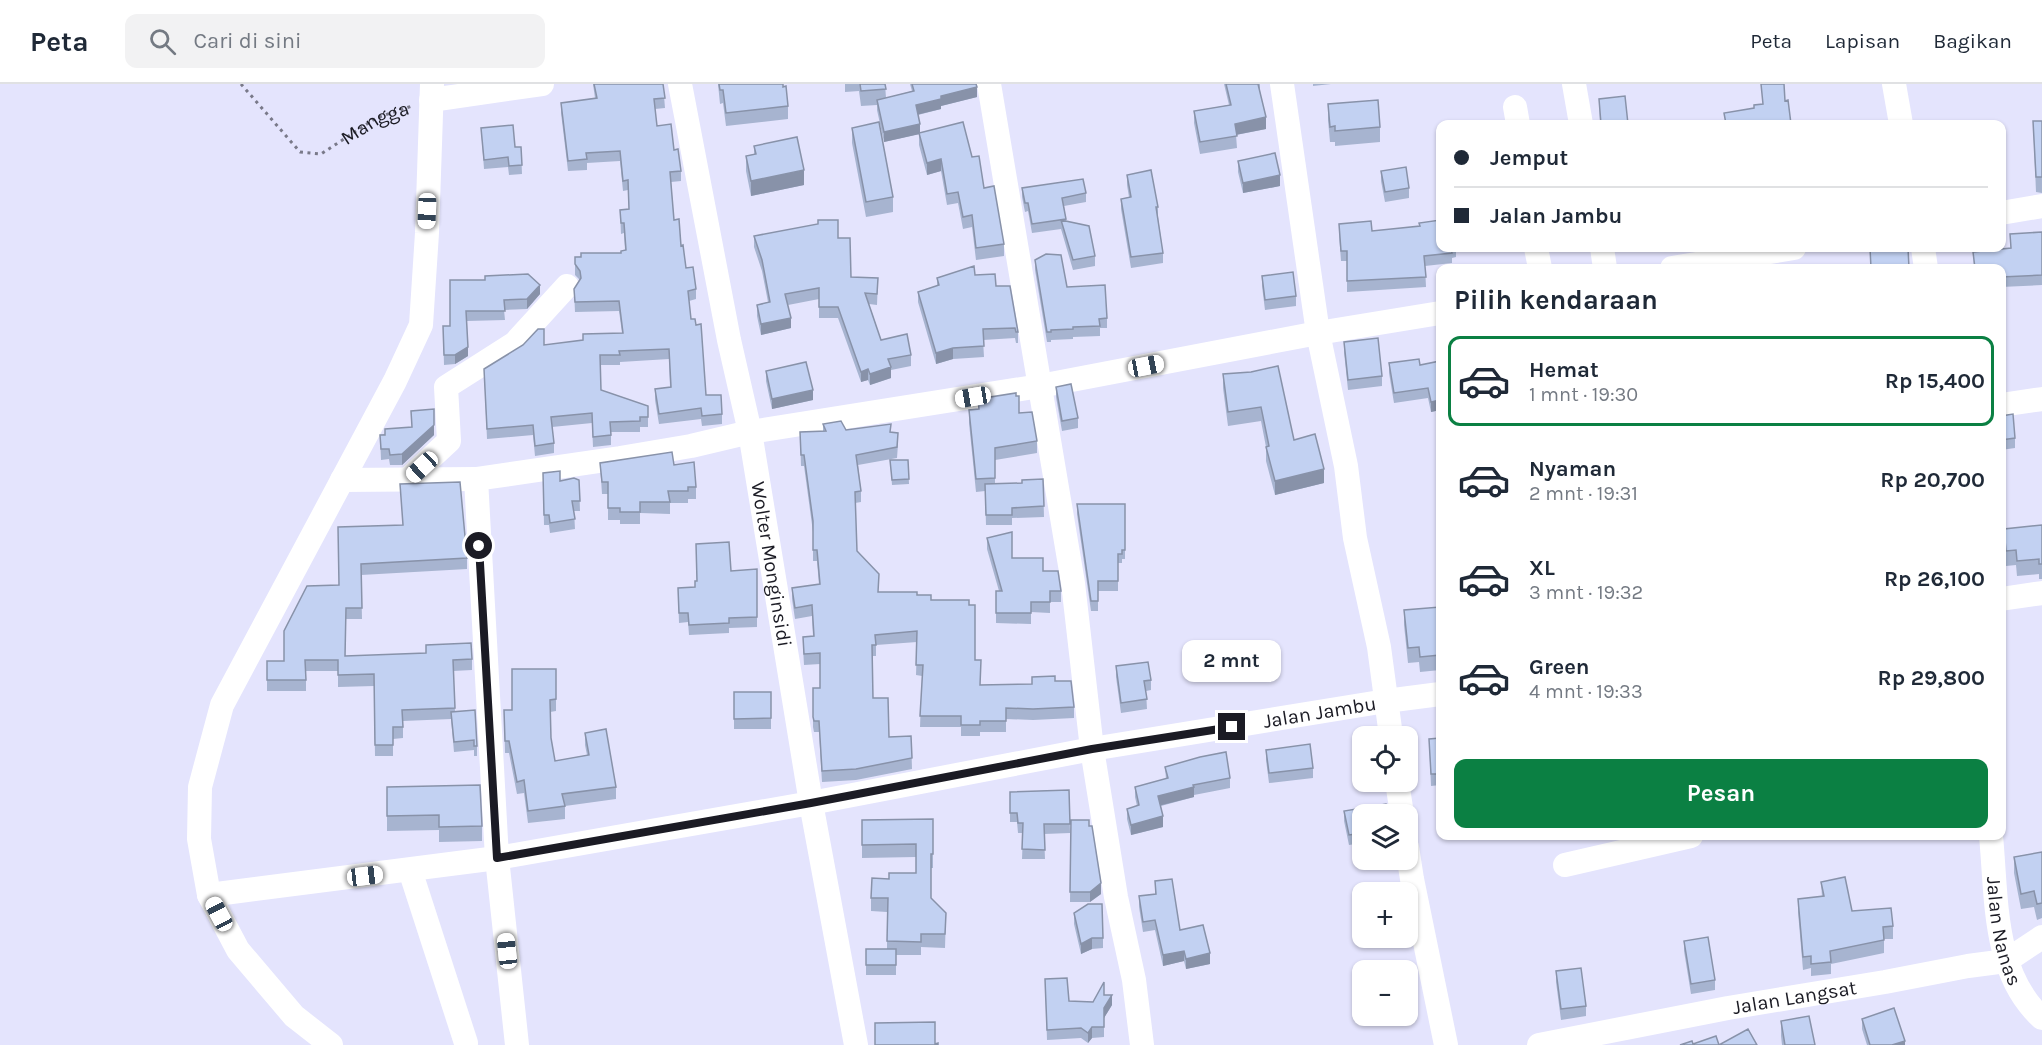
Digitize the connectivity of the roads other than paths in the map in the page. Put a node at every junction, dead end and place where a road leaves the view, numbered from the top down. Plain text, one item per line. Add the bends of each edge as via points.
1 (542, 84) edge
2 (680, 84) edge
3 (989, 84) edge
4 (1282, 84) edge
5 (1574, 84) edge
6 (1894, 84) edge
7 (431, 92) edge
8 (1580, 120) edge
9 (1900, 120) edge
10 (2042, 206) edge
11 (2006, 212) edge
12 (1770, 252) edge
13 (1696, 264) edge
14 (567, 286) dead end
15 (1436, 314) edge
16 (1318, 333) junction
17 (1040, 386) junction
18 (2042, 399) edge
19 (2006, 404) edge
20 (750, 432) junction
21 (408, 479) junction
22 (476, 479) junction
23 (342, 480) junction
24 (2042, 593) edge
25 (2006, 598) edge
26 (1436, 694) edge
27 (1386, 700) junction
28 (1390, 726) edge
29 (1092, 749) junction
30 (811, 803) junction
31 (1674, 840) edge
32 (1991, 840) edge
33 (497, 858) junction
34 (1565, 865) dead end
35 (410, 870) junction
36 (1411, 870) edge
37 (209, 896) junction
38 (2042, 937) edge
39 (2006, 961) junction
40 (2042, 1017) edge
41 (466, 1043) dead end
42 (331, 1045) edge
43 (517, 1045) edge
44 (855, 1045) edge
45 (1142, 1045) edge
46 (1446, 1045) edge
47 (1539, 1045) edge

1 - 7 street, Mangga
2 - 20 street, Wolter Monginsidi
3 - 17 street
4 - 16 street
5 - 8 street
6 - 9 street
7 - 23 street via 421,325
10 - 11 street
12 - 13 street
14 - 21 street via 515,343 446,387 449,441
15 - 16 street
16 - 17 street
16 - 27 street via 1346,466 1355,538 1379,646
17 - 20 street
17 - 29 street via 1073,583
18 - 19 street
20 - 22 street via 670,450
20 - 30 street, Wolter Monginsidi
21 - 22 street
21 - 23 street
22 - 33 street
23 - 37 street via 222,705 200,787 199,839
24 - 25 street
26 - 27 street, Jalan Jambu
27 - 28 street
27 - 29 street, Jalan Jambu
29 - 30 street, Jalan Jambu
29 - 45 street
30 - 33 street, Jalan Jambu
30 - 44 street, Wolter Monginsidi
31 - 34 street
32 - 39 street, Jalan Nanas
33 - 35 street, Jalan Jambu
33 - 43 street
35 - 37 street, Jalan Jambu
35 - 41 street
36 - 46 street
37 - 42 street via 238,950 294,1016
38 - 39 street, Jalan Langsat
39 - 40 street, Jalan Nanas via 2020,990
39 - 47 street, Jalan Langsat

